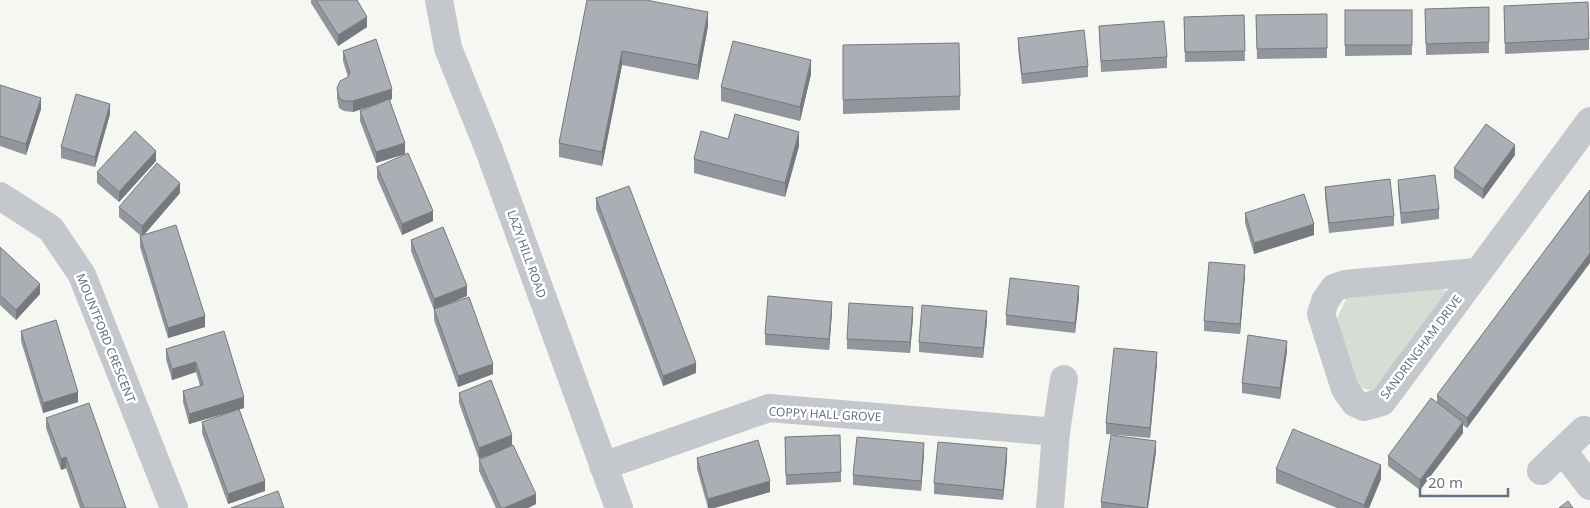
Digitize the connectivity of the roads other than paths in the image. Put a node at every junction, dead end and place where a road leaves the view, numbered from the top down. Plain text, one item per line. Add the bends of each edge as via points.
1 (439, 0) edge
2 (1590, 121) edge
3 (0, 196) edge
4 (1476, 272) junction
5 (1064, 379) dead end
6 (1584, 430) dead end
7 (1056, 432) junction
8 (1563, 451) junction
9 (602, 466) junction
10 (1541, 471) dead end
11 (1590, 486) edge
12 (174, 508) edge
13 (618, 508) edge
14 (1050, 508) edge

1 - 9 street, LAZY HILL ROAD via 448,48 489,150
2 - 4 street, SANDRINGHAM DRIVE
3 - 12 street, MOUNTFORD CRESCENT via 51,229 82,275
4 - 4 street, SANDRINGHAM DRIVE via 1382,402 1364,407 1355,403 1345,389 1322,314 1325,301 1334,288 1345,284
5 - 7 street
6 - 8 street
7 - 9 street, COPPY HALL GROVE via 769,408
7 - 14 street
8 - 10 street
8 - 11 street
9 - 13 street, LAZY HILL ROAD

